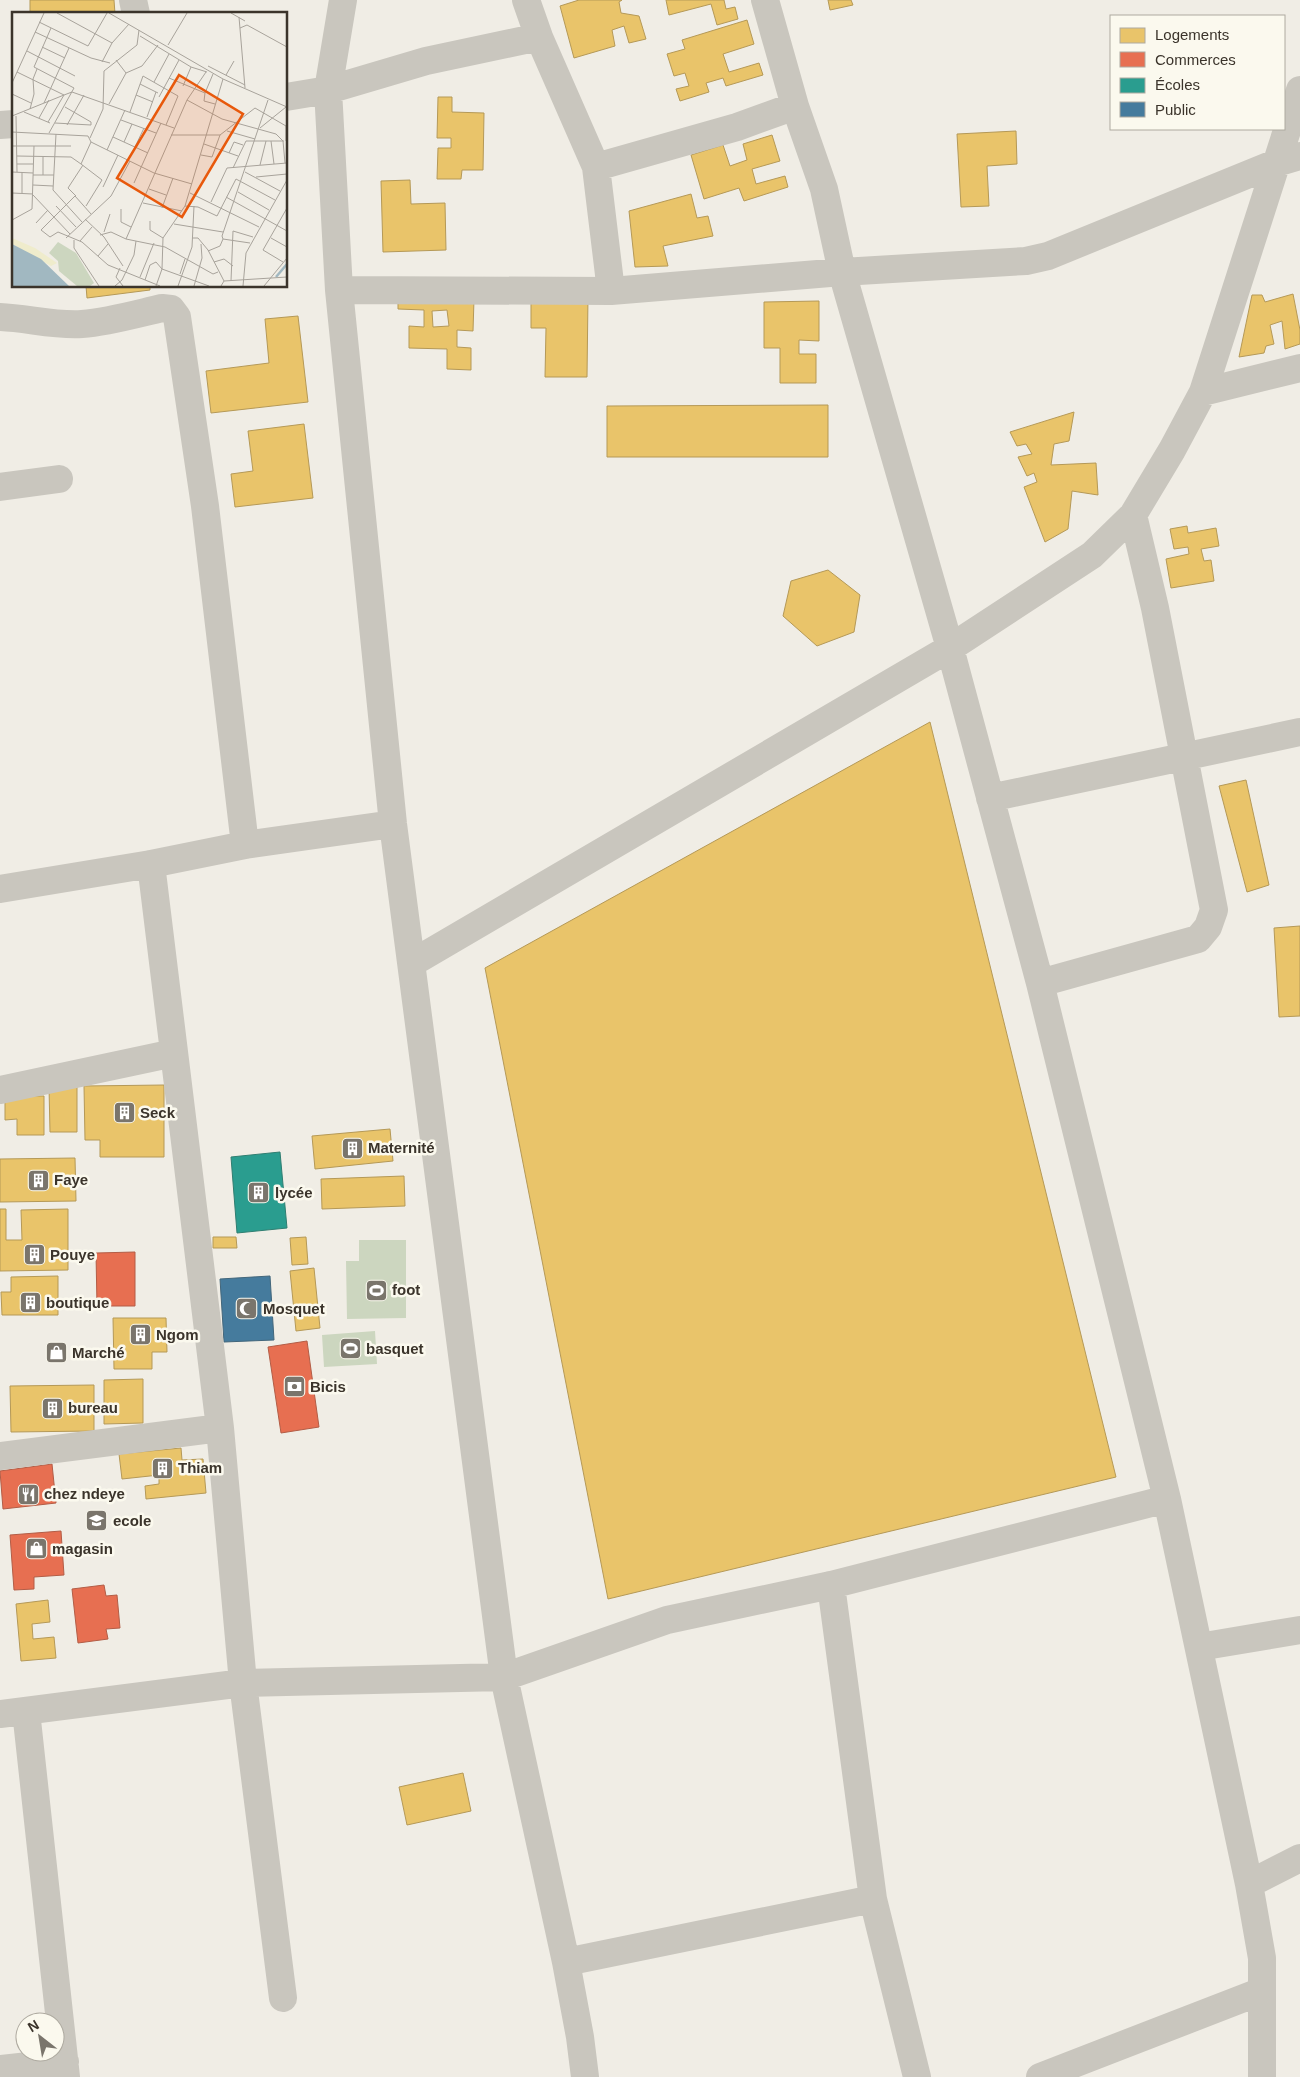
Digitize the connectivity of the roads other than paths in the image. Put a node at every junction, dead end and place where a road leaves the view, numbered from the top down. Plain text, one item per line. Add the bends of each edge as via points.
1 (343, 0) edge
2 (526, 0) edge
3 (766, 0) edge
4 (540, 37) junction
5 (328, 90) junction
6 (1300, 90) edge
7 (288, 97) edge
8 (795, 106) junction
9 (1288, 160) edge
10 (596, 167) junction
11 (842, 272) junction
12 (339, 290) junction
13 (611, 291) junction
14 (0, 317) edge
15 (1300, 368) edge
16 (1203, 392) junction
17 (59, 479) dead end
18 (0, 487) edge
19 (1133, 515) junction
20 (950, 648) junction
21 (1300, 732) edge
22 (1184, 755) junction
23 (990, 798) junction
24 (393, 824) junction
25 (245, 845) junction
26 (151, 864) junction
27 (0, 889) edge
28 (412, 963) junction
29 (1040, 983) junction
30 (174, 1053) junction
31 (0, 1090) edge
32 (220, 1428) junction
33 (0, 1456) edge
34 (1167, 1500) junction
35 (831, 1585) junction
36 (1300, 1630) edge
37 (1199, 1647) junction
38 (504, 1677) junction
39 (244, 1683) junction
40 (13, 1713) edge
41 (1300, 1858) edge
42 (1249, 1884) junction
43 (873, 1899) junction
44 (566, 1962) junction
45 (1262, 1991) junction
46 (283, 1998) dead end
47 (0, 2068) edge
48 (65, 2069) edge
49 (585, 2077) edge
50 (917, 2077) edge
51 (1040, 2077) edge
52 (1262, 2077) edge

1 - 5 street
2 - 4 street
3 - 8 street
4 - 5 street via 426,61
4 - 10 street
5 - 7 street
5 - 12 street
6 - 9 street
8 - 10 street via 737,127
8 - 11 street via 824,189
9 - 11 street via 1048,256 1026,261
9 - 16 street
10 - 13 street
11 - 13 street
11 - 20 street
12 - 13 street
12 - 24 street
14 - 25 street via 27,318 51,324 82,324 162,308 171,309 177,317 205,506
15 - 16 street
16 - 19 street
17 - 18 street
19 - 20 street via 1092,555
19 - 22 street
20 - 23 street
20 - 28 street
21 - 22 street
22 - 23 street
22 - 29 street via 1214,910 1208,927 1198,939
23 - 29 street
24 - 25 street
24 - 28 street
25 - 26 street
26 - 27 street
26 - 30 street
28 - 38 street
29 - 34 street
30 - 31 street
30 - 32 street
32 - 33 street
32 - 39 street
34 - 35 street
34 - 37 street
35 - 38 street via 667,1620
35 - 43 street
36 - 37 street
37 - 42 street
38 - 39 street
38 - 44 street
39 - 40 street
39 - 46 street
40 - 48 street
41 - 42 street
42 - 45 street via 1262,1958
43 - 44 street
43 - 50 street
44 - 49 street
45 - 51 street
45 - 52 street
47 - 48 street

